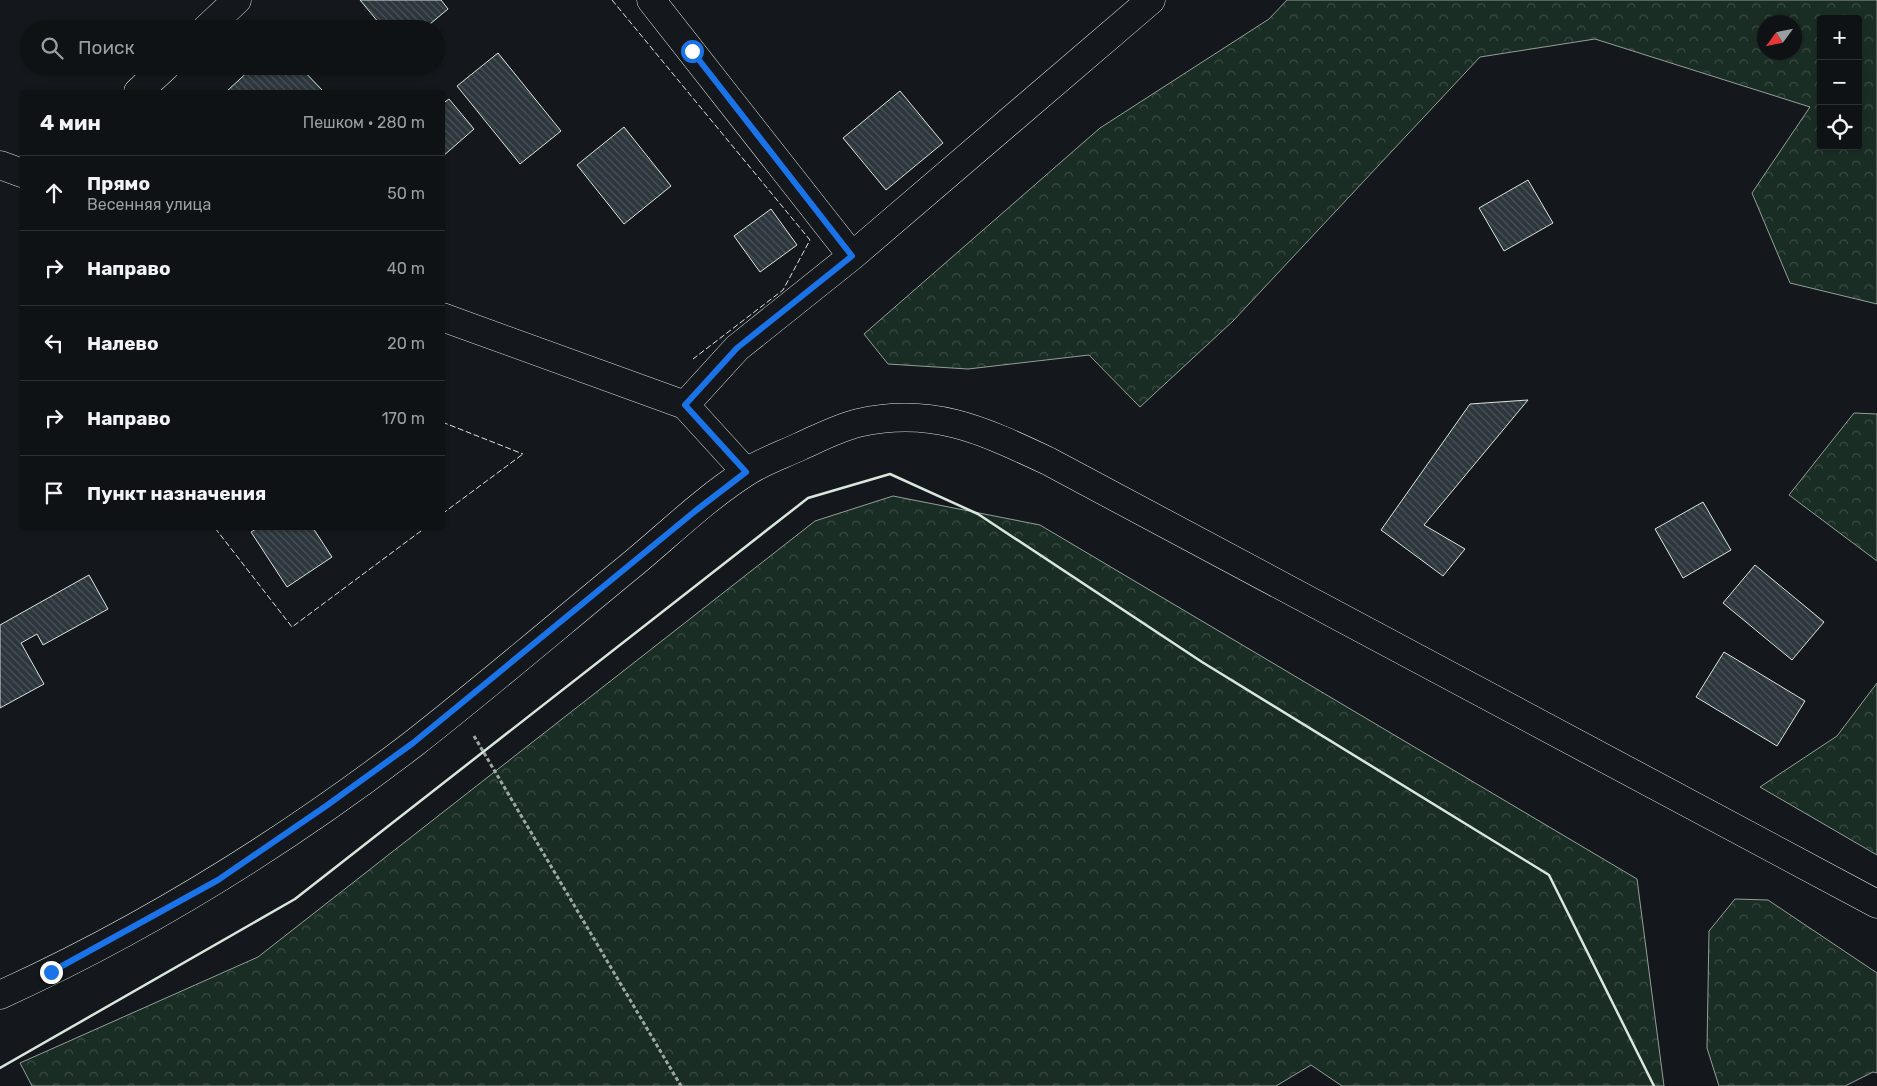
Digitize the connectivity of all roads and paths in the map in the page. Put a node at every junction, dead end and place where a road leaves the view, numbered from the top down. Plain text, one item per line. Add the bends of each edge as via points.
1 (237, 0) edge
2 (651, 0) edge
3 (1150, 0) edge
4 (216, 20) edge
5 (156, 75) edge
6 (140, 90) edge
7 (0, 165) edge
8 (20, 171) edge
9 (852, 256) junction
10 (445, 318) edge
11 (685, 405) junction
12 (746, 472) junction
13 (457, 707) junction
14 (1877, 904) edge
15 (0, 995) edge
16 (681, 1086) edge

1 - 4 main road
2 - 9 main road
3 - 9 main road
5 - 6 main road
7 - 8 main road
9 - 11 main road via 737,348
10 - 11 main road
11 - 12 main road
12 - 13 main road
12 - 14 main road via 826,434 883,418 917,416 954,423 994,436 1048,461
13 - 15 main road via 326,806 218,880 122,935
13 - 16 path

